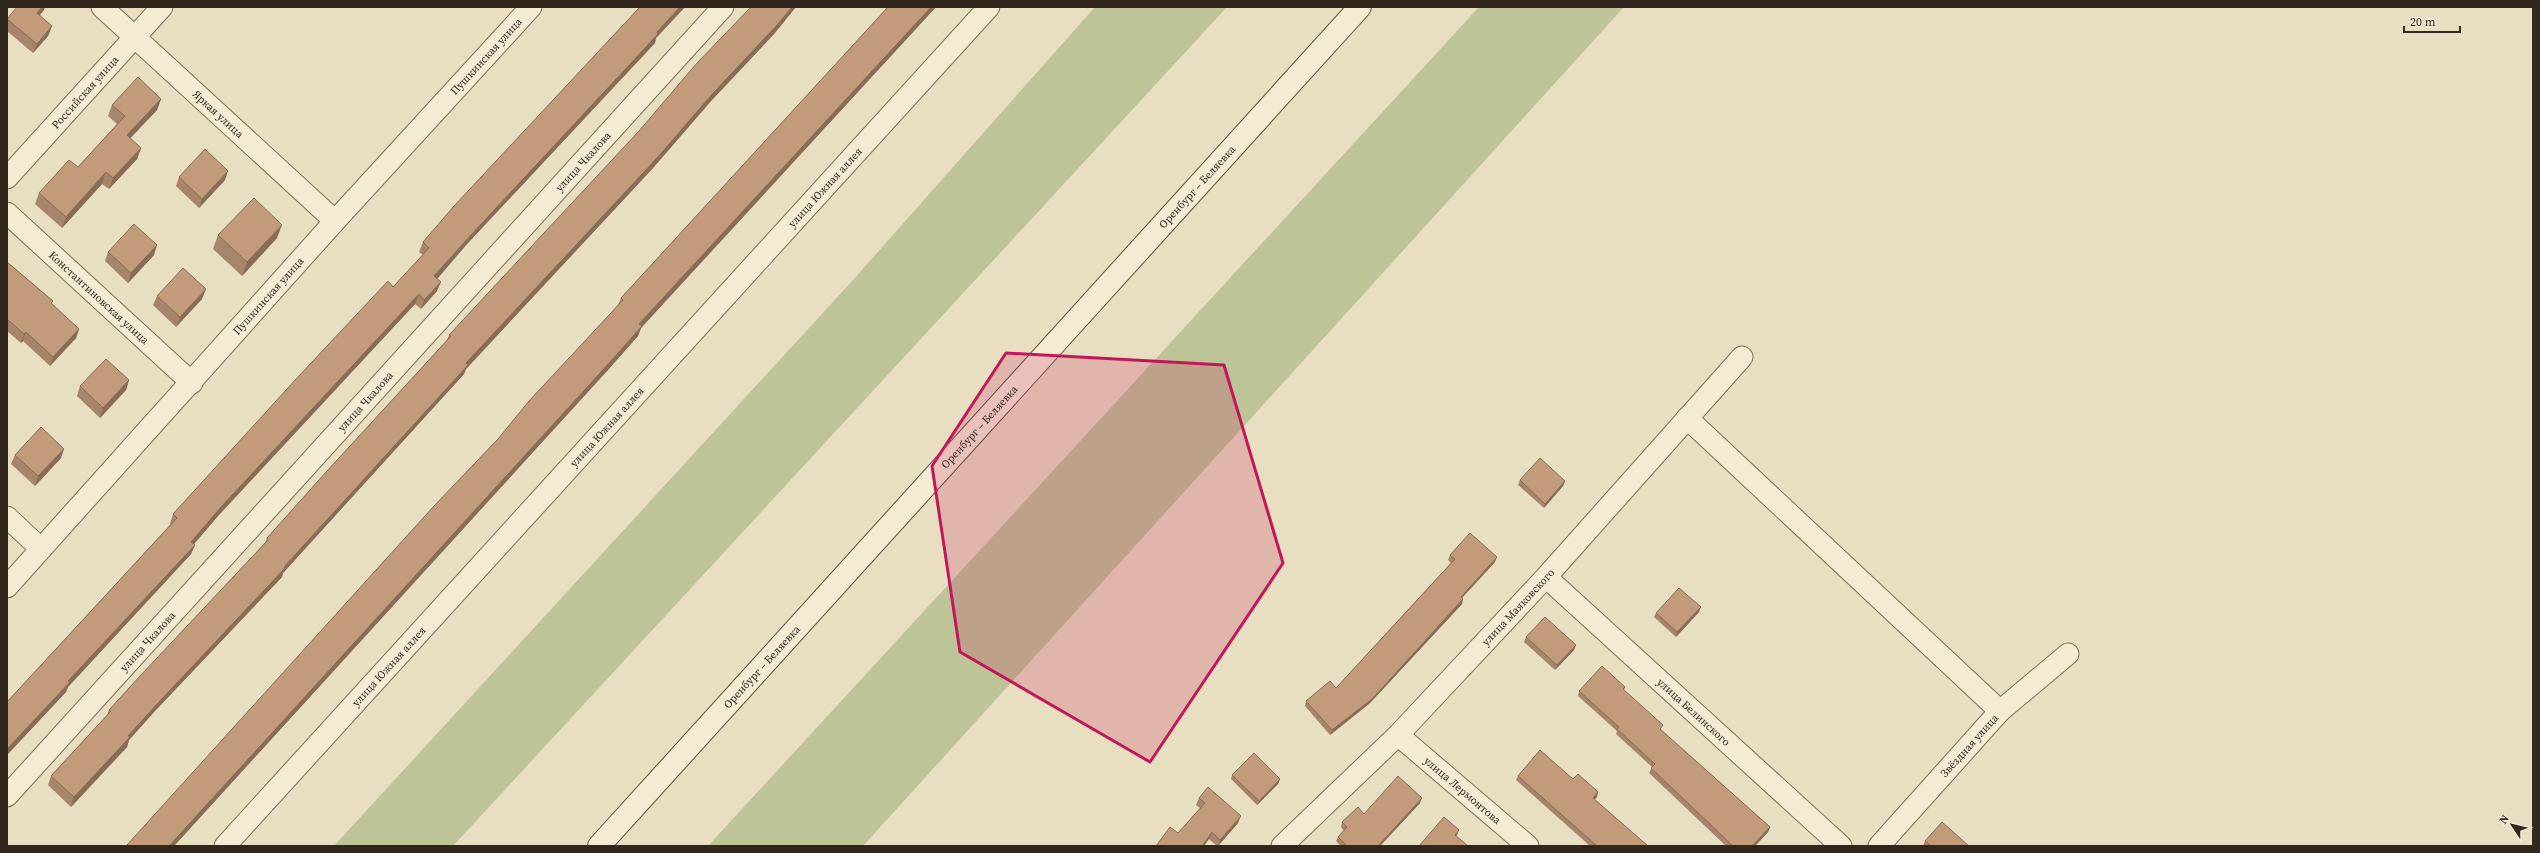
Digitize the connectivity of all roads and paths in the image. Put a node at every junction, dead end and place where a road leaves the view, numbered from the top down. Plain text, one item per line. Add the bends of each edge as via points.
1 (102, 7) edge
2 (162, 7) edge
3 (532, 7) edge
4 (723, 7) edge
5 (989, 7) edge
6 (1360, 7) edge
7 (136, 37) junction
8 (7, 178) edge
9 (7, 213) edge
10 (335, 221) junction
11 (1742, 357) dead end
12 (192, 383) junction
13 (1686, 418) junction
14 (7, 516) edge
15 (41, 549) junction
16 (1546, 577) junction
17 (7, 587) edge
18 (2068, 654) dead end
19 (2000, 711) junction
20 (1398, 735) junction
21 (7, 796) edge
22 (225, 846) edge
23 (599, 846) edge
24 (1282, 846) edge
25 (1528, 846) edge
26 (1841, 846) edge
27 (1879, 846) edge

1 - 7 street, Яркая улица
2 - 7 street, Российская улица
3 - 10 street, Пушкинская улица
4 - 21 street, улица Чкалова
5 - 22 street, улица Южная аллея
6 - 23 main road, Оренбург – Беляевка
7 - 8 street, Российская улица
7 - 10 street, Яркая улица
9 - 12 street, Константиновская улица
10 - 12 street, Пушкинская улица
11 - 13 street, улица Маяковского
12 - 15 street, Пушкинская улица
13 - 16 street, улица Маяковского
13 - 19 street
14 - 15 street
15 - 17 street, Пушкинская улица
16 - 20 street, улица Маяковского
16 - 26 street, улица Белинского
18 - 19 street, Звёздная улица
19 - 27 street, Звёздная улица
20 - 24 street, улица Маяковского
20 - 25 street, улица Лермонтова

